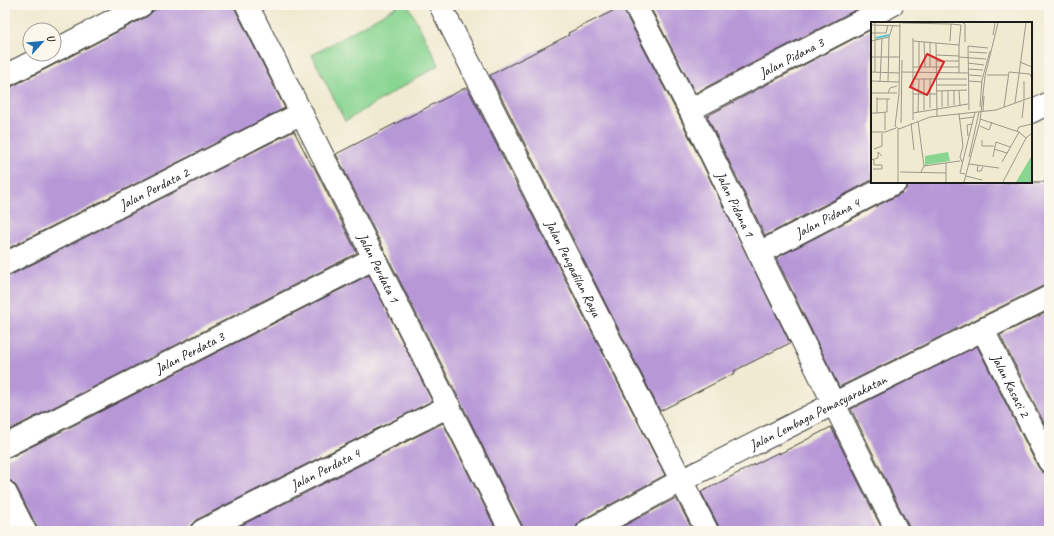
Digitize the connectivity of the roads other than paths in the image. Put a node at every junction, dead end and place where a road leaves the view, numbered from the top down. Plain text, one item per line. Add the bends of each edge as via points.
1 (142, 5) edge
2 (247, 5) edge
3 (440, 5) edge
4 (635, 5) edge
5 (892, 5) edge
6 (62, 47) edge
7 (32, 62) edge
8 (5, 76) edge
9 (1049, 103) edge
10 (690, 110) junction
11 (1032, 112) edge
12 (302, 113) junction
13 (894, 183) edge
14 (759, 253) junction
15 (374, 258) junction
16 (5, 264) edge
17 (1049, 297) edge
18 (983, 330) junction
19 (833, 404) junction
20 (449, 406) junction
21 (5, 446) edge
22 (1049, 461) edge
23 (682, 481) junction
24 (5, 492) edge
25 (25, 531) edge
26 (202, 531) edge
27 (511, 531) edge
28 (588, 531) edge
29 (707, 531) edge
30 (897, 531) edge

1 - 6 street
2 - 12 street, Jalan Perdata 1
3 - 23 street, Jalan Pengadilan Raya
4 - 10 street, Jalan Pidana 1
5 - 10 street, Jalan Pidana 3
7 - 8 street
9 - 11 street
10 - 14 street, Jalan Pidana 1
12 - 15 street, Jalan Perdata 1
12 - 16 street, Jalan Perdata 2
13 - 14 street, Jalan Pidana 4
14 - 19 street, Jalan Pidana 1
15 - 20 street, Jalan Perdata 1
15 - 21 street, Jalan Perdata 3
17 - 18 street, Jalan Lembaga Pemasyarakatan
18 - 19 street, Jalan Lembaga Pemasyarakatan
18 - 22 street, Jalan Kasasi 2
19 - 23 street, Jalan Lembaga Pemasyarakatan
19 - 30 street, Jalan Pidana 1
20 - 26 street, Jalan Perdata 4
20 - 27 street, Jalan Perdata 1
23 - 28 street, Jalan Lembaga Pemasyarakatan
23 - 29 street, Jalan Pengadilan Raya
24 - 25 street

